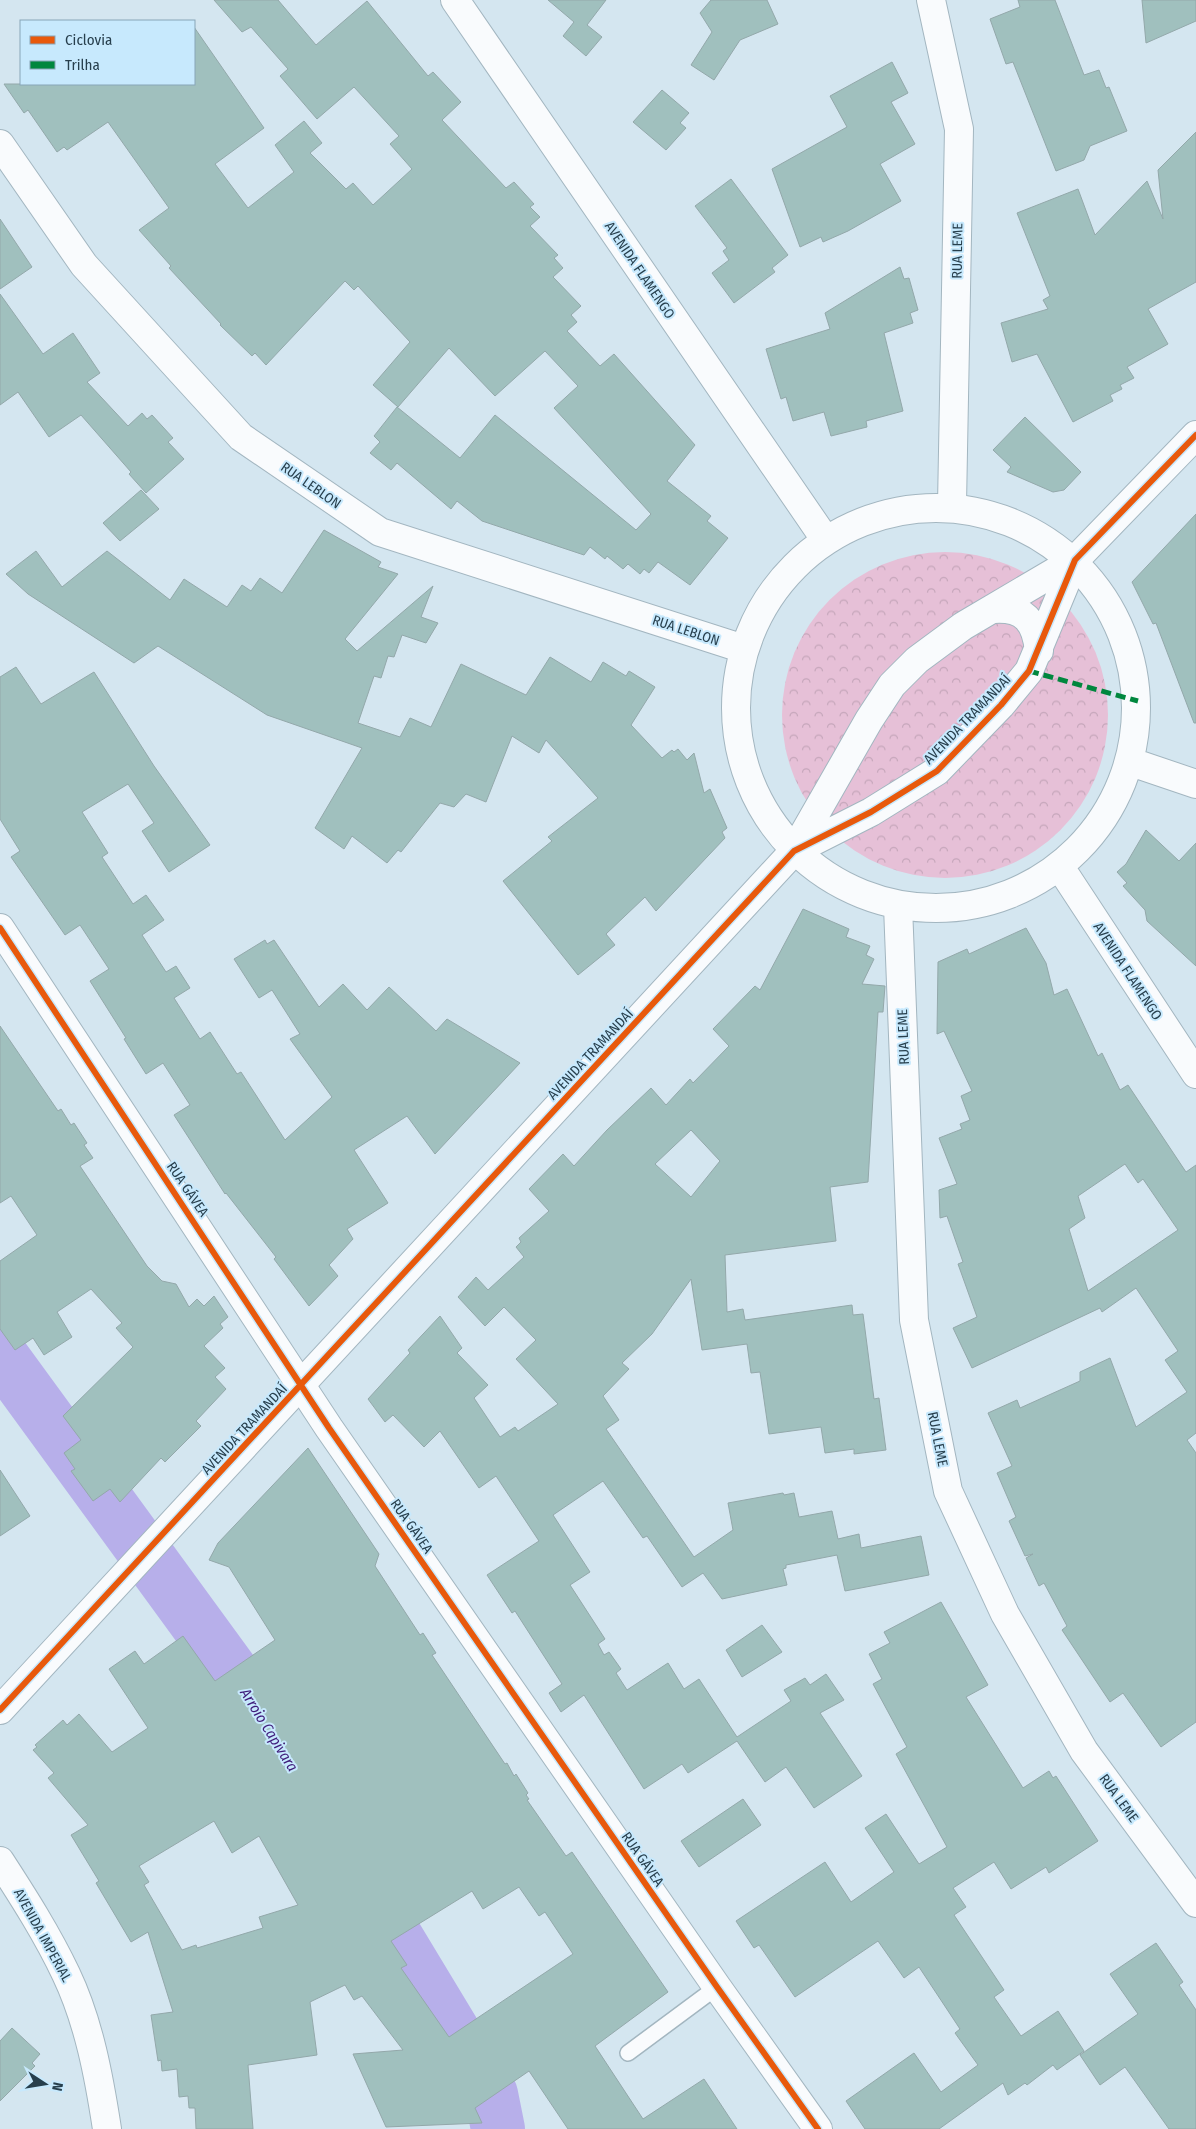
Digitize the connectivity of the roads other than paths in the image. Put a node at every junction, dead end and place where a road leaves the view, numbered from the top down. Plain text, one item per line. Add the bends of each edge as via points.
1 (455, 0) edge
2 (931, 0) edge
3 (0, 144) edge
4 (1196, 435) edge
5 (952, 505) junction
6 (825, 539) junction
7 (1075, 560) junction
8 (994, 609) junction
9 (744, 648) junction
10 (1039, 650) junction
11 (1131, 762) junction
12 (841, 770) junction
13 (1196, 784) edge
14 (871, 812) junction
15 (794, 851) junction
16 (1060, 867) junction
17 (898, 906) junction
18 (0, 928) edge
19 (1196, 1074) edge
20 (302, 1385) junction
21 (0, 1710) edge
22 (0, 1861) edge
23 (1196, 1903) edge
24 (716, 1987) junction
25 (628, 2053) dead end
26 (106, 2129) edge
27 (818, 2129) edge

1 - 6 street, AVENIDA FLAMENGO
2 - 5 street, RUA LEME via 959,129
3 - 9 street, RUA LEBLON via 84,265 242,437 380,532
4 - 7 street, AVENIDA TRAMANDAÍ
5 - 6 street via 886,512
5 - 7 street via 1018,522
6 - 9 street via 778,582
7 - 8 street, AVENIDA TRAMANDAÍ
7 - 10 street, AVENIDA TRAMANDAÍ
7 - 11 street via 1120,624 1138,701
8 - 10 street via 1020,611 1036,631
8 - 12 street, AVENIDA TRAMANDAÍ via 917,660 892,684
9 - 15 street via 735,703 741,757 761,808
10 - 14 street, AVENIDA TRAMANDAÍ via 1030,671 937,771
11 - 13 street
11 - 16 street via 1104,820
12 - 14 street via 838,788 844,804 860,813
12 - 15 street, AVENIDA TRAMANDAÍ
14 - 15 street, AVENIDA TRAMANDAÍ
15 - 17 street via 842,887
15 - 20 street, AVENIDA TRAMANDAÍ
16 - 17 street via 1012,895 957,909
16 - 19 street, AVENIDA FLAMENGO
17 - 23 street, RUA LEME via 914,1320 948,1491 1005,1614 1084,1751
18 - 20 street, RUA GÁVEA
20 - 21 street, AVENIDA TRAMANDAÍ
20 - 24 street, RUA GÁVEA
22 - 26 street, AVENIDA IMPERIAL via 33,1912 67,1975 92,2048
24 - 25 lane
24 - 27 street, RUA GÁVEA

